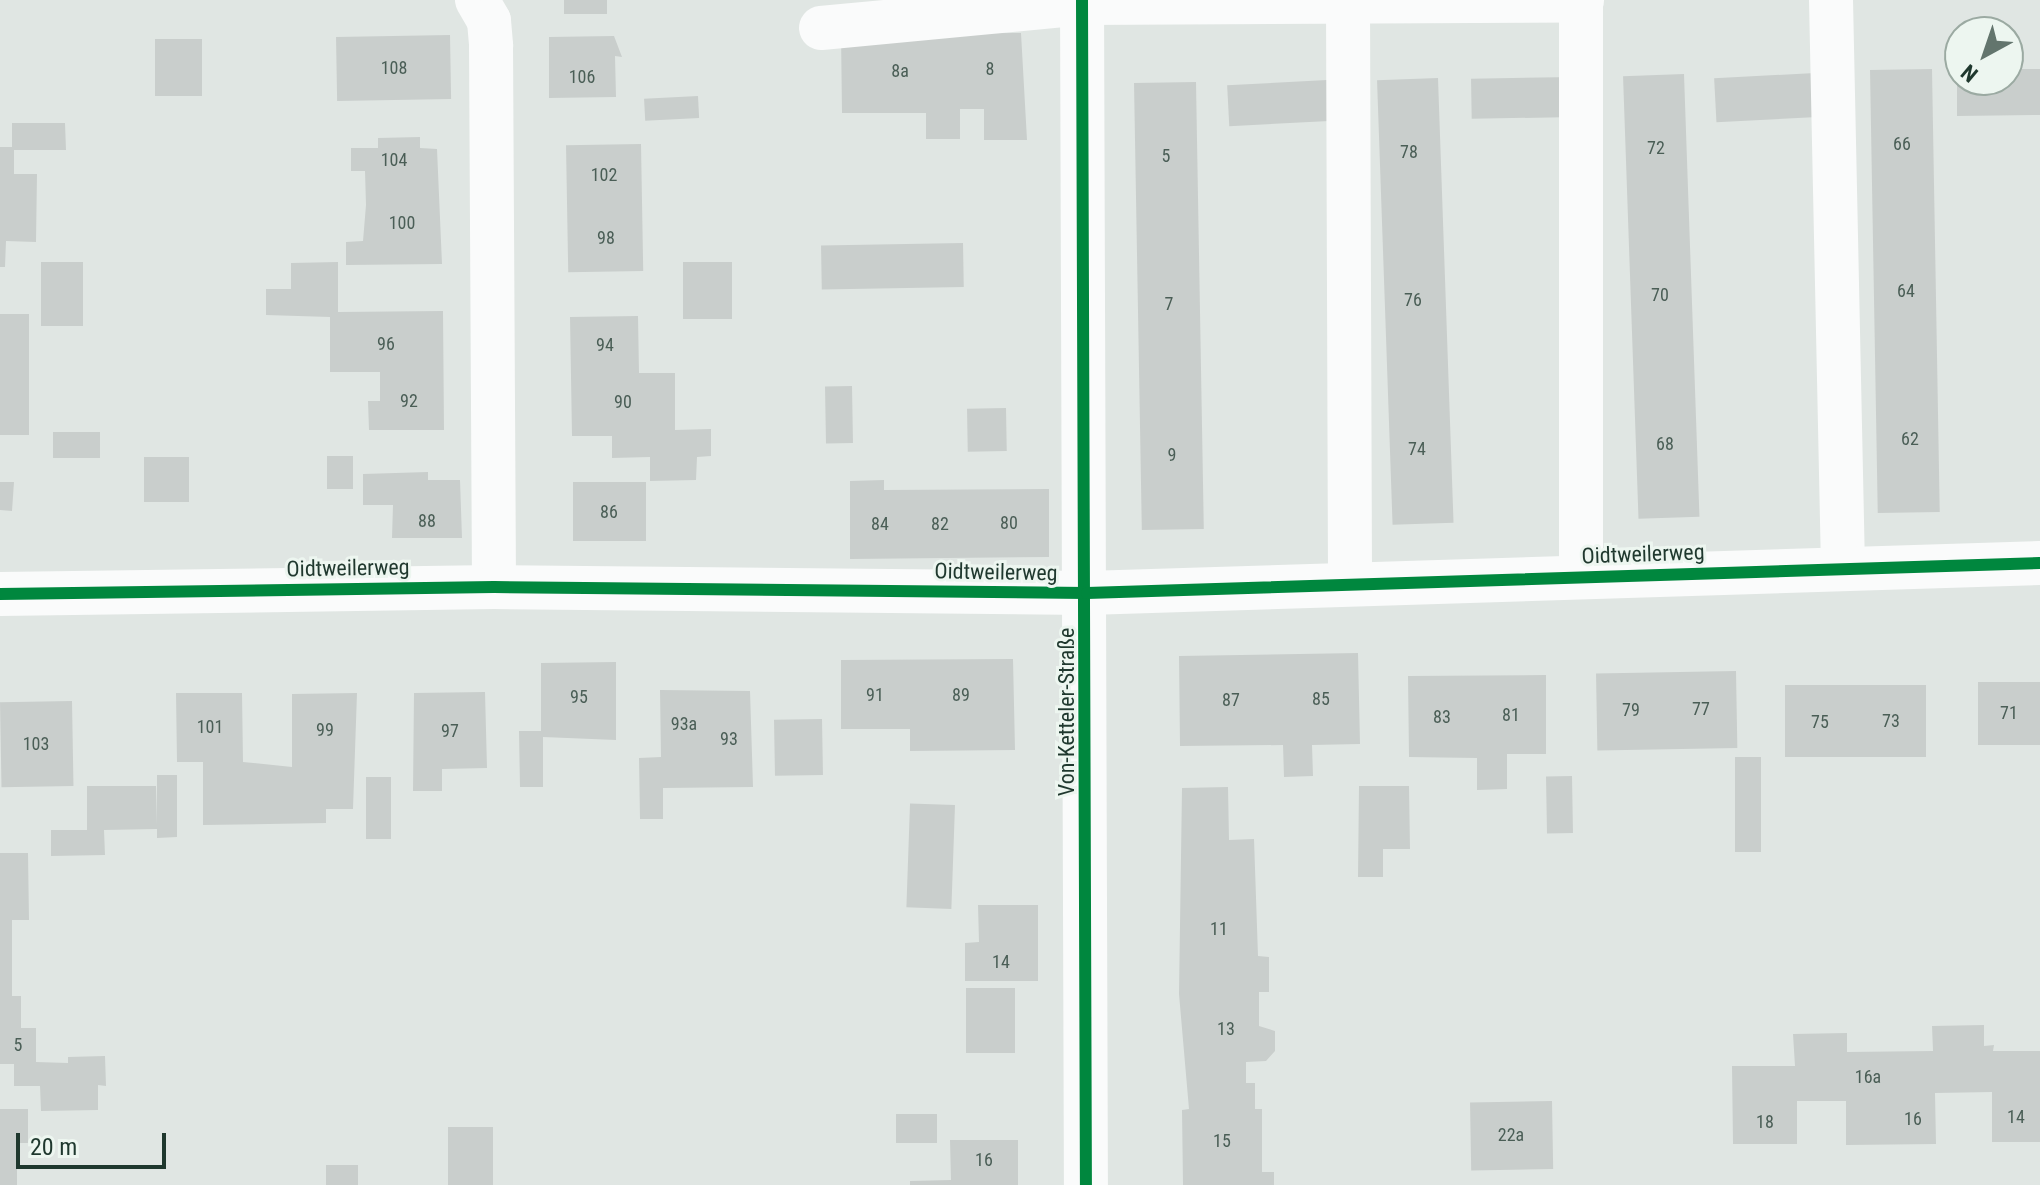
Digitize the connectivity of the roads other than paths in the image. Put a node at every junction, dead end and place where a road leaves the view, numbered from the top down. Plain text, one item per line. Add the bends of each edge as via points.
1 (477, 0) edge
2 (1582, 0) edge
3 (1831, 0) edge
4 (1083, 2) edge
5 (1348, 4) junction
6 (821, 28) dead end
7 (2040, 563) edge
8 (1843, 567) junction
9 (1581, 577) junction
10 (1350, 584) junction
11 (494, 587) junction
12 (1087, 593) junction
13 (0, 594) edge
14 (1086, 1185) edge

1 - 11 street via 489,21 491,46
2 - 5 street
2 - 9 street, Oidtweilerweg
3 - 8 street
4 - 5 street
4 - 6 street
4 - 12 street, Von-Ketteler-Straße
5 - 10 street
7 - 8 street, Oidtweilerweg
8 - 9 street, Oidtweilerweg
9 - 10 street, Oidtweilerweg
10 - 12 street, Oidtweilerweg
11 - 12 street, Oidtweilerweg
11 - 13 street, Oidtweilerweg
12 - 14 street, Von-Ketteler-Straße

